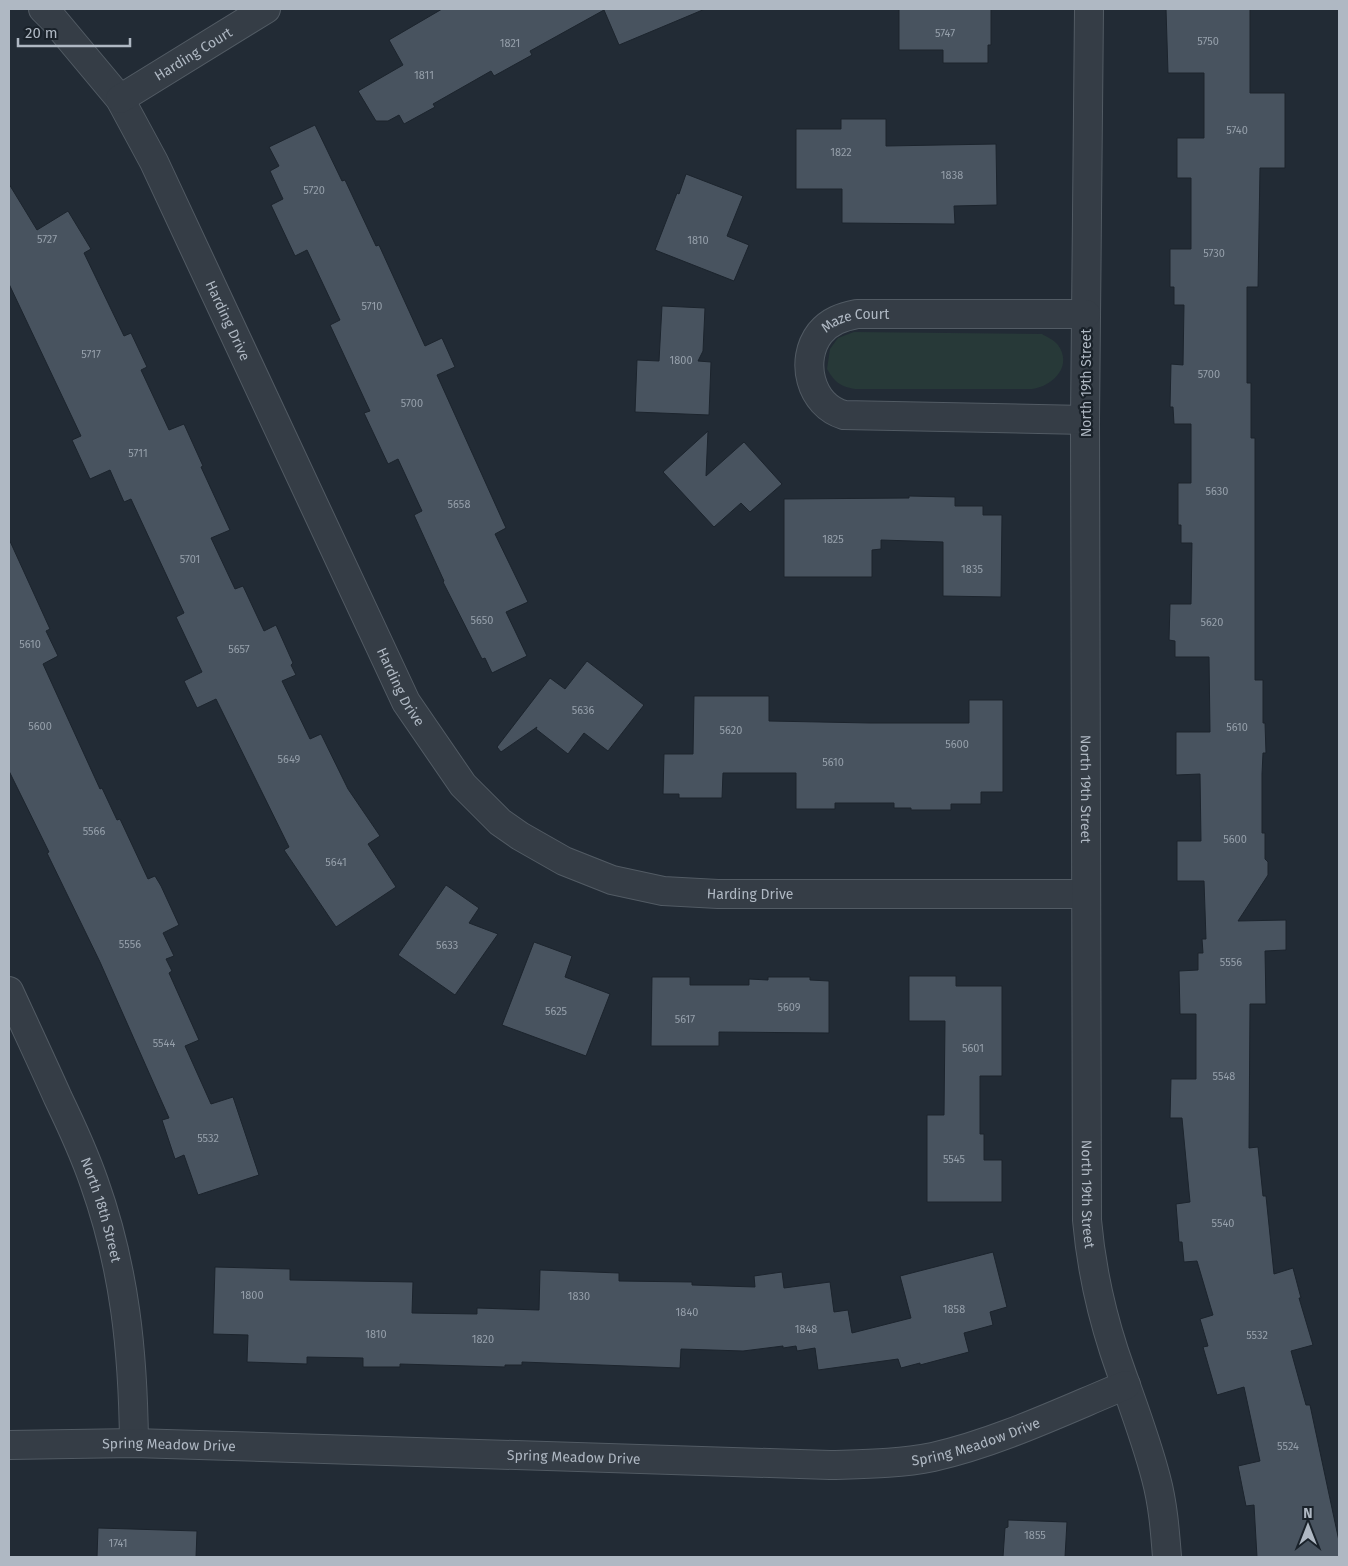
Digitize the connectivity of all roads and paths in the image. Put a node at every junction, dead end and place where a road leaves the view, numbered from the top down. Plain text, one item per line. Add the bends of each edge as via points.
1 (43, 9) edge
2 (266, 9) edge
3 (1089, 9) edge
4 (120, 100) junction
5 (1086, 314) junction
6 (1086, 420) junction
7 (1086, 894) junction
8 (9, 991) edge
9 (1126, 1385) junction
10 (134, 1443) junction
11 (9, 1445) edge
12 (1167, 1557) edge

1 - 4 street, Harding Drive
2 - 4 street, Harding Court
3 - 5 street, North 19th Street
4 - 7 street, Harding Drive via 154,162 406,702 462,785 500,822 564,861 612,880 663,891 718,894
5 - 6 street, North 19th Street
5 - 6 street, Maze Court via 857,314 837,319 821,332 812,348 810,364 818,397 828,409 844,416
6 - 7 street, North 19th Street
7 - 9 street, North 19th Street via 1087,1220 1090,1253 1102,1308
8 - 10 street, North 18th Street via 94,1181 118,1262 130,1342
9 - 10 street, Spring Meadow Drive via 962,1450 881,1464 820,1465
9 - 12 street, North 19th Street via 1157,1480
10 - 11 street, Spring Meadow Drive

